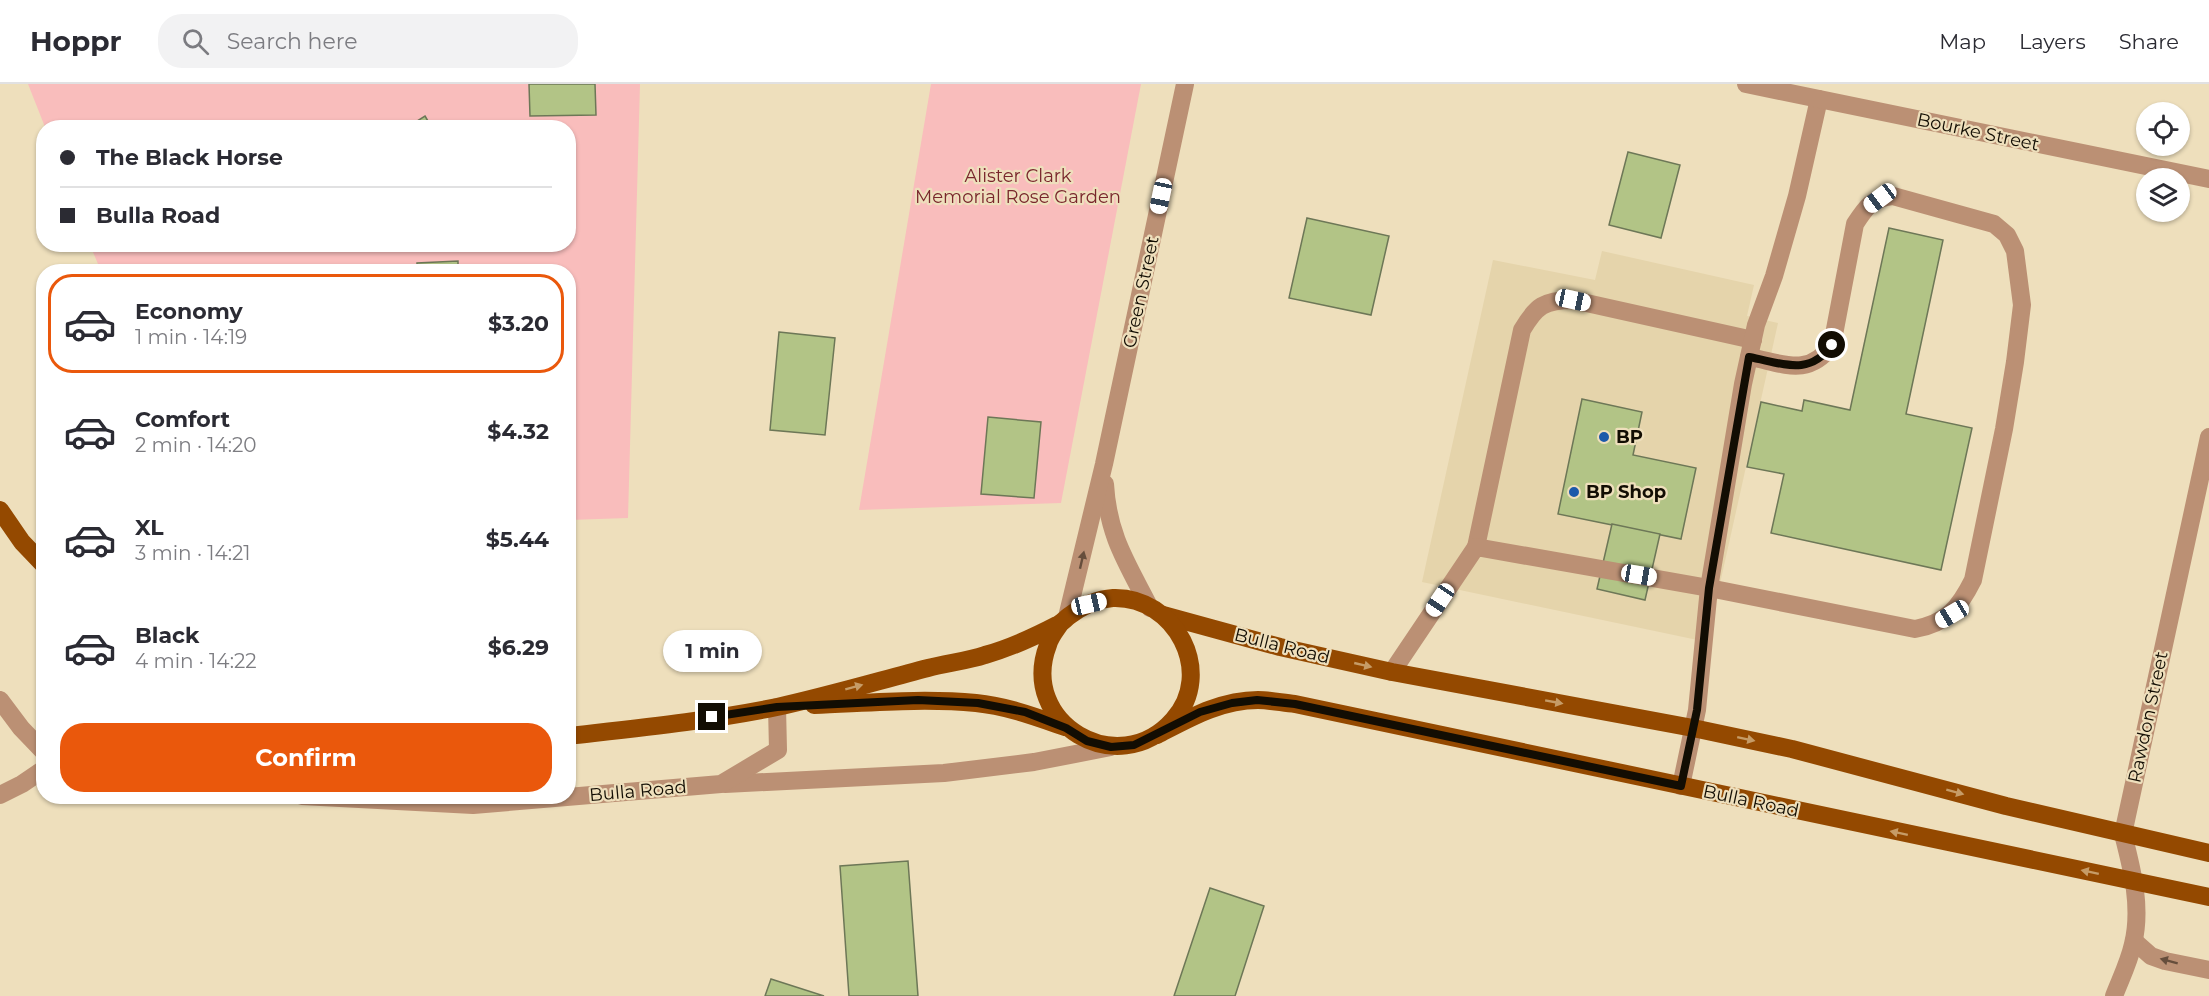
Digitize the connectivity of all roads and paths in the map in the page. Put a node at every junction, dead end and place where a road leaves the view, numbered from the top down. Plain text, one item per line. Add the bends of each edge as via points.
1 (1185, 84) edge
2 (1746, 84) edge
3 (1819, 99) junction
4 (2209, 179) edge
5 (1751, 348) junction
6 (2209, 437) edge
7 (1104, 464) junction
8 (0, 510) edge
9 (1476, 547) junction
10 (36, 557) edge
11 (1709, 588) junction
12 (1157, 611) junction
13 (1064, 620) junction
14 (1392, 672) junction
15 (0, 700) edge
16 (777, 707) junction
17 (1066, 728) junction
18 (1693, 728) junction
19 (576, 735) edge
20 (1156, 735) junction
21 (36, 744) edge
22 (1111, 747) junction
23 (36, 774) edge
24 (721, 784) junction
25 (1681, 786) junction
26 (0, 795) edge
27 (576, 796) edge
28 (454, 804) edge
29 (485, 804) edge
30 (2122, 834) junction
31 (2209, 853) edge
32 (2135, 882) junction
33 (2209, 897) edge
34 (2134, 941) junction
35 (2209, 970) edge
36 (2114, 996) edge

1 - 7 street, Green Street
2 - 3 street, Bourke Street
3 - 4 street, Bourke Street
3 - 5 street via 1790,224
5 - 9 street via 1573,300 1554,300 1538,307 1522,330
5 - 11 street
5 - 11 street via 1802,367 1825,356 1832,345 1855,224 1865,208 1880,198 1893,196 1994,224 2007,235 2015,251 2022,305 2004,429 1973,580 1952,614 1931,626 1915,629
6 - 30 street, Rawdon Street
7 - 12 street, Green Street via 1111,529 1120,552
13 -> 7 street, Green Street
8 - 10 main road
9 - 11 street
9 - 14 street
11 - 18 street
12 - 13 main road via 1138,602 1113,598 1089,604
12 -> 14 main road, Bulla Road
12 - 20 main road via 1177,629 1188,651 1191,674 1186,698 1175,719
16 -> 13 main road via 984,656
13 - 17 main road via 1048,643 1042,666 1052,710
14 -> 18 main road, Bulla Road
15 - 21 street
16 - 17 main road via 918,700 978,703 1025,712
16 - 19 main road
16 - 24 street, Bulla Road via 778,750
17 - 22 main road via 1087,741
18 - 25 street
18 -> 30 main road, Bulla Road via 1855,764
20 - 22 main road via 1134,745
20 - 25 main road, Bulla Road via 1200,712 1257,700 1295,704
22 - 24 street via 944,773
23 - 26 street
24 - 27 street, Bulla Road
32 -> 25 main road, Bulla Road
28 - 29 street, Bulla Road
30 - 31 main road, Bulla Road
30 - 32 street, Rawdon Street
32 - 33 main road, Bulla Road
32 - 34 street, Rawdon Street
35 -> 34 street via 2151,956
34 - 36 street, Rawdon Street

